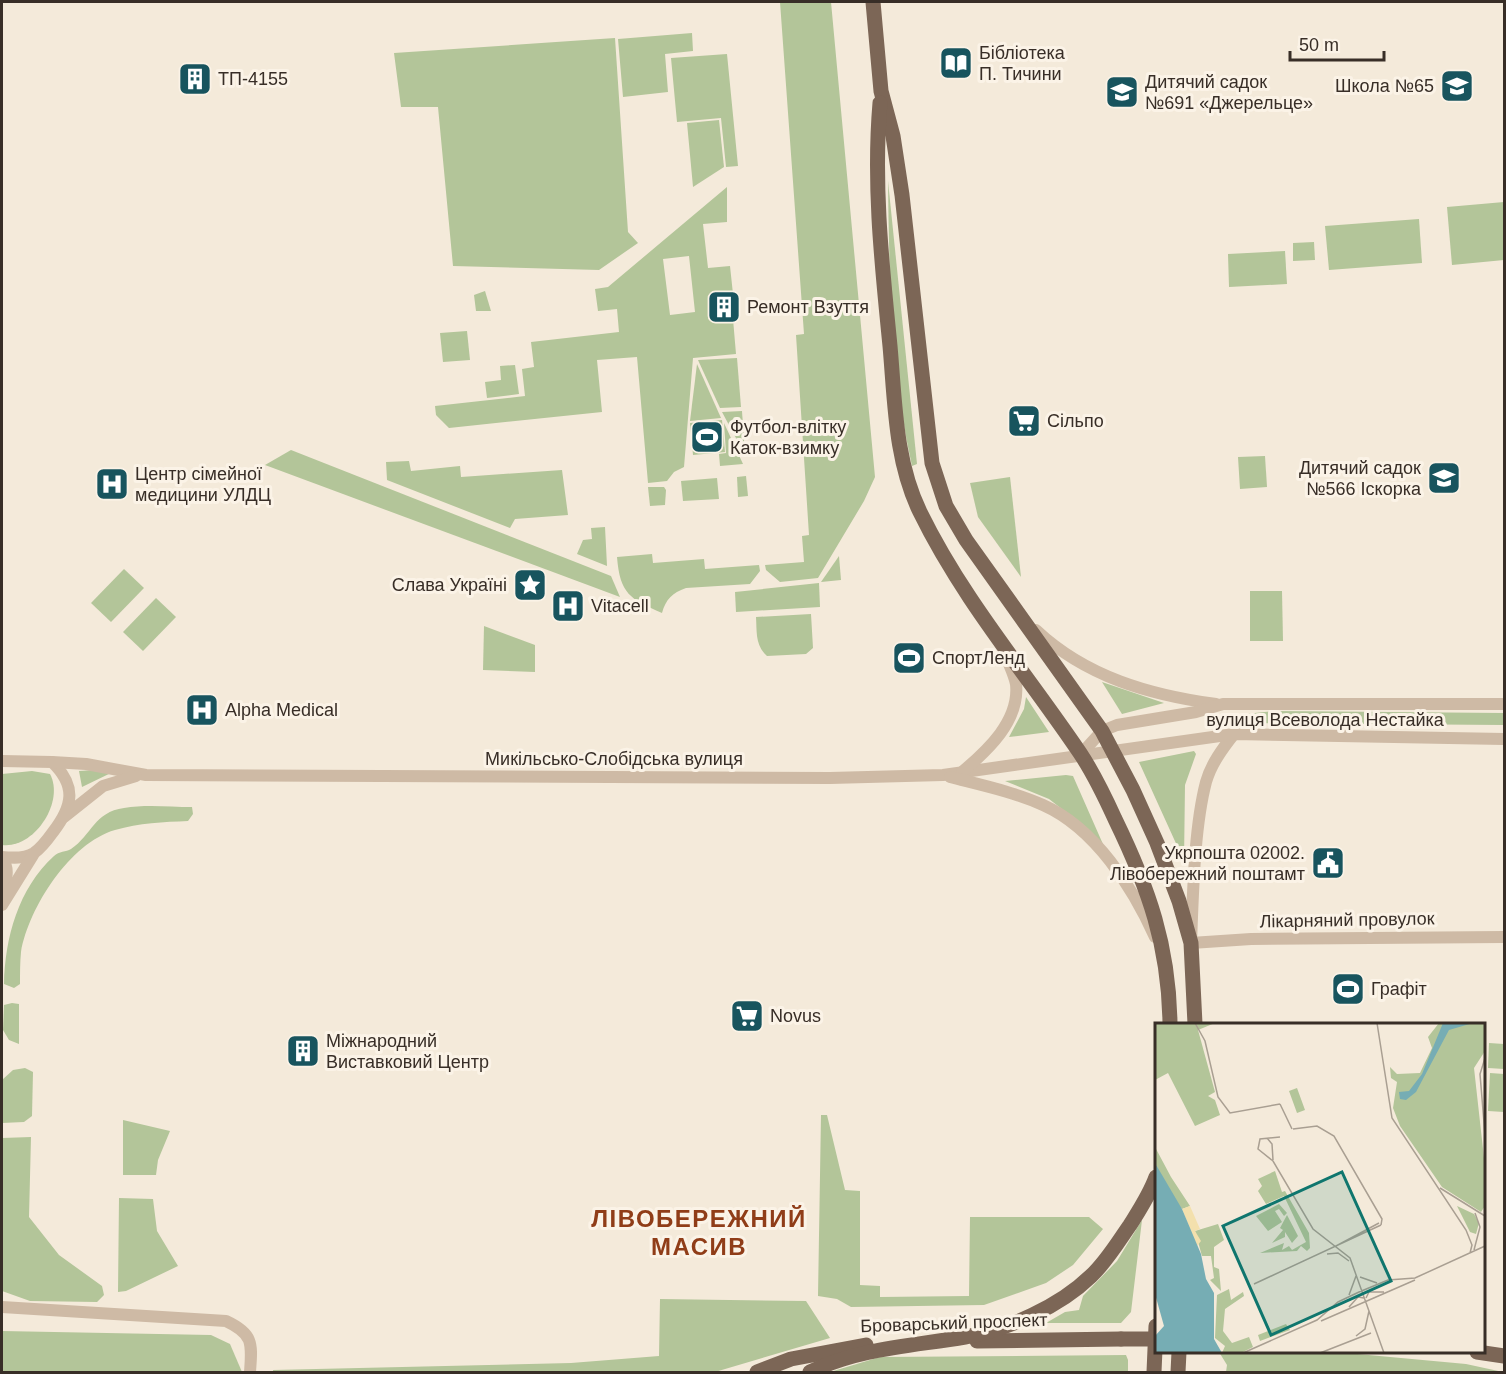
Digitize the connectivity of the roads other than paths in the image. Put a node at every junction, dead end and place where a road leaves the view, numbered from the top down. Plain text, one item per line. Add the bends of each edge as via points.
1 (873, 2) edge
2 (881, 91) junction
3 (1018, 614) junction
4 (1002, 647) junction
5 (1223, 704) junction
6 (1504, 704) edge
7 (1102, 731) junction
8 (1234, 734) junction
9 (1504, 739) edge
10 (1112, 750) junction
11 (1081, 754) junction
12 (6, 759) edge
13 (52, 762) junction
14 (962, 772) junction
15 (146, 775) junction
16 (943, 775) junction
17 (64, 818) junction
18 (33, 855) junction
19 (2, 858) edge
20 (2, 899) edge
21 (2, 904) edge
22 (1504, 937) edge
23 (1191, 943) junction
24 (1165, 960) junction
25 (1170, 1023) edge
26 (1195, 1023) edge
27 (1155, 1179) edge
28 (2, 1307) edge
29 (1155, 1339) edge
30 (920, 1342) junction
31 (1155, 1349) edge
32 (1179, 1353) edge
33 (1484, 1353) edge
34 (1504, 1356) edge
35 (250, 1372) edge
36 (757, 1372) edge
37 (810, 1372) edge
38 (1154, 1372) edge
39 (1178, 1372) edge

1 - 2 main road
2 - 3 main road via 902,195 932,463 951,514
2 - 4 main road via 876,198 904,469 920,513 961,586
3 - 5 street via 1082,666 1141,689 1184,700
3 - 7 main road
4 - 11 main road
4 - 14 street via 1016,683 1016,702 1004,729
5 - 6 street, вулиця Всеволода Нестайка
5 - 7 street, вулиця Всеволода Нестайка
7 - 10 main road
7 - 11 street
8 - 9 street, вулиця Всеволода Нестайка
8 - 10 street, вулиця Всеволода Нестайка
8 - 23 street via 1207,781 1194,882
10 - 11 street, вулиця Всеволода Нестайка
10 - 23 main road via 1157,843
11 - 14 street, Микільсько-Слобідська вулиця
11 - 24 main road via 1133,855 1154,907
12 - 13 street, Микільсько-Слобідська вулиця
13 - 15 street, Микільсько-Слобідська вулиця
13 - 17 street via 64,774 69,787
14 - 16 street, Микільсько-Слобідська вулиця
15 - 16 street, Микільсько-Слобідська вулиця
15 - 17 street, Микільсько-Слобідська вулиця via 103,786
16 - 24 street via 1045,805 1081,830 1105,856 1143,910
17 - 18 street, Микільсько-Слобідська вулиця
18 - 19 street
18 - 21 street
19 - 20 street via 7,865
22 - 23 street, Лікарняний провулок
23 - 26 main road
24 - 25 main road
27 - 30 main road via 1108,1258 1072,1292 988,1332
28 - 35 street via 226,1321 241,1328 250,1340
29 - 30 main road, Броварський проспект, bridge
30 - 36 main road, Броварський проспект via 850,1346 791,1359
30 - 37 main road via 839,1359
31 - 38 main road
32 - 39 main road
33 - 34 main road

